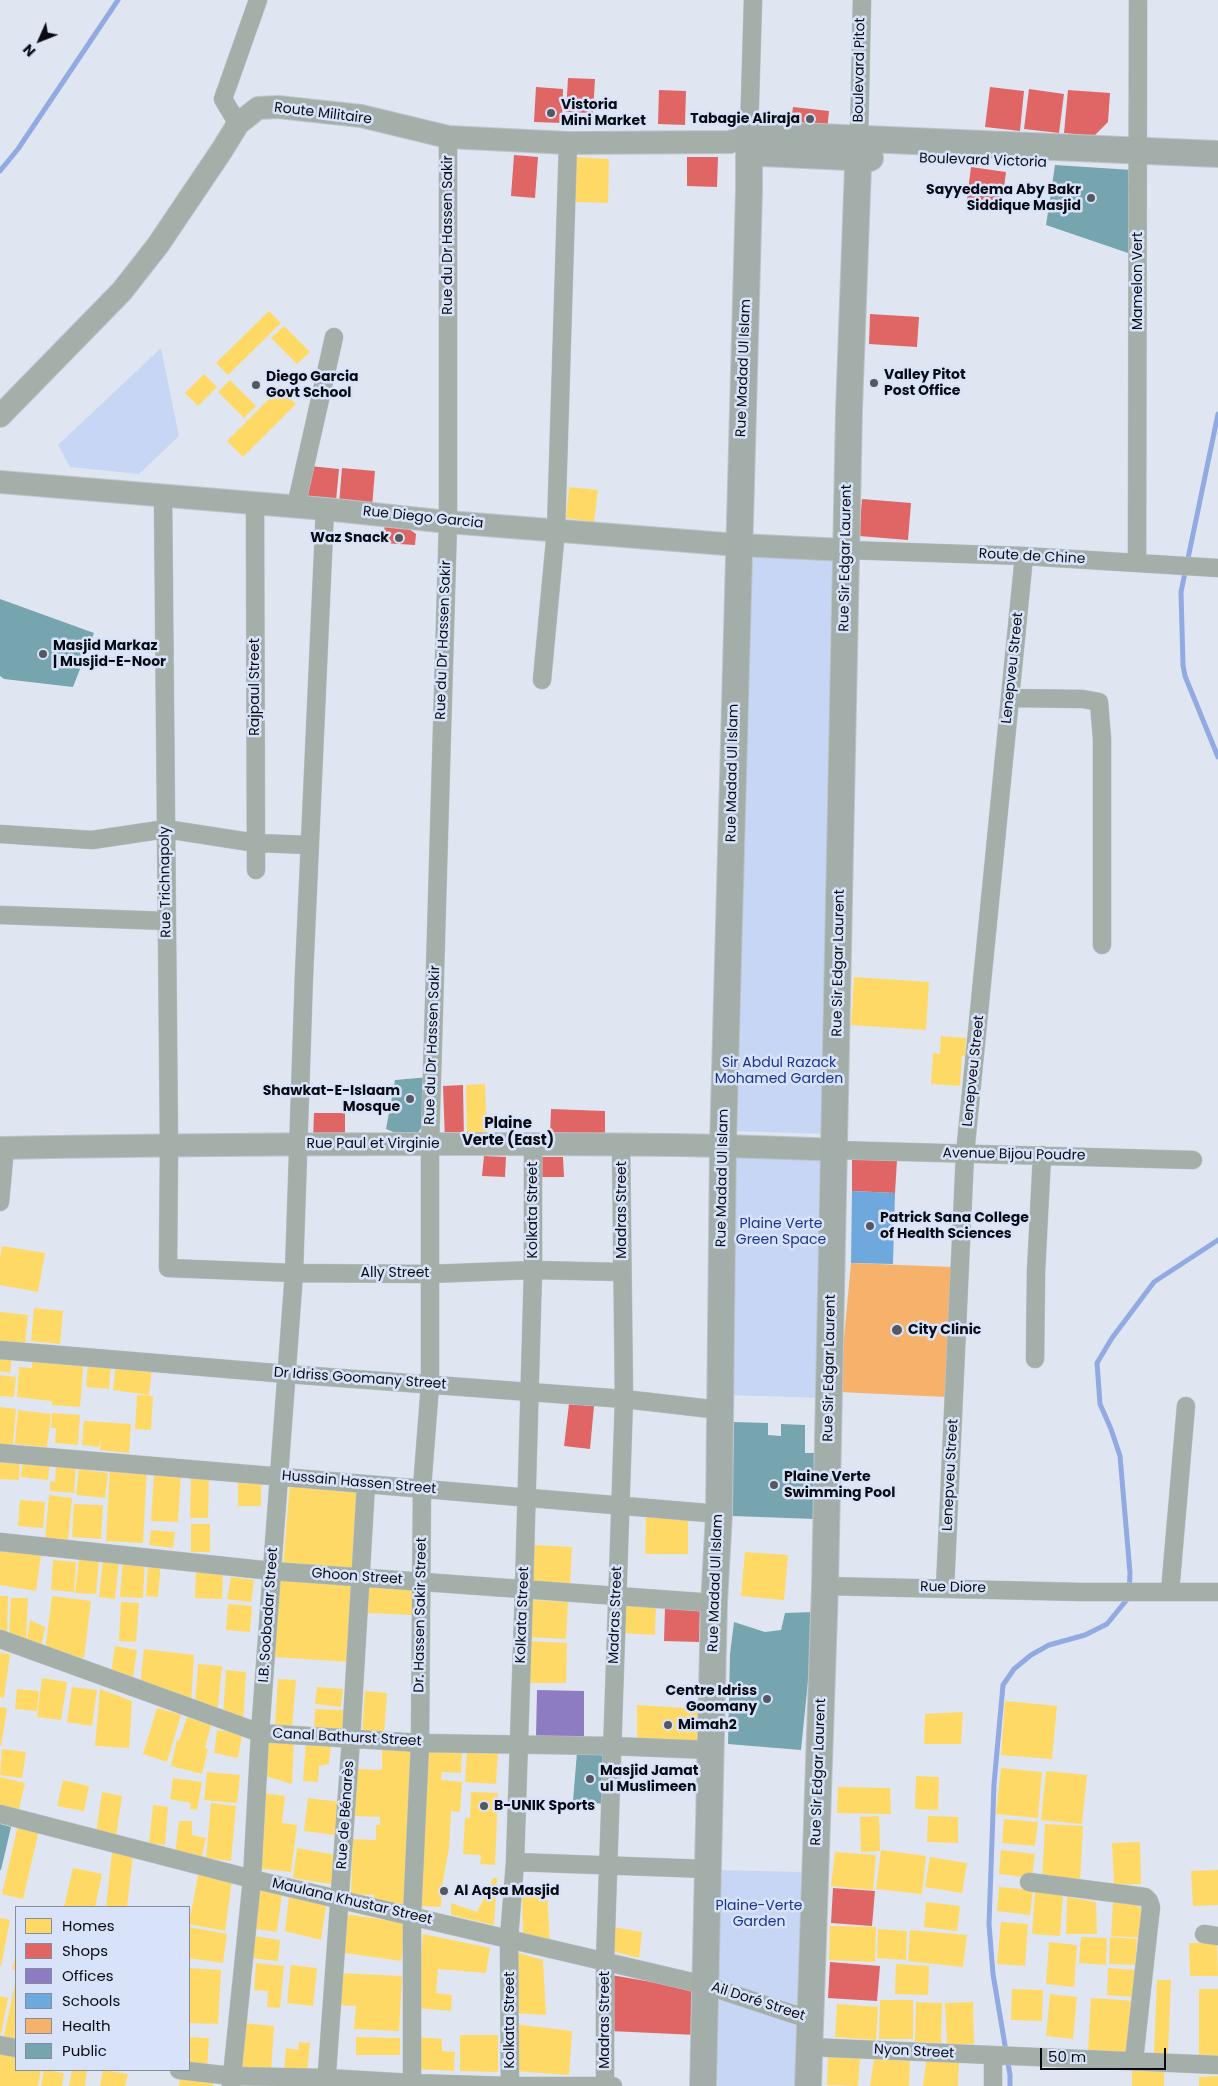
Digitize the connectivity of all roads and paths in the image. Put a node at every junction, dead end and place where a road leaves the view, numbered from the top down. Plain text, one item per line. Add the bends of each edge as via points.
1 (258, 0) edge
2 (753, 0) edge
3 (862, 0) edge
4 (1138, 0) edge
5 (238, 124) junction
6 (448, 137) junction
7 (743, 142) junction
8 (568, 143) junction
9 (858, 148) junction
10 (1218, 154) edge
11 (1137, 158) junction
12 (1218, 169) edge
13 (334, 337) dead end
14 (0, 416) edge
15 (0, 482) edge
16 (162, 496) junction
17 (255, 503) junction
18 (296, 506) junction
19 (325, 508) junction
20 (448, 522) junction
21 (556, 530) junction
22 (738, 545) junction
23 (846, 550) junction
24 (1024, 556) junction
25 (1137, 563) junction
26 (1218, 568) edge
27 (542, 680) dead end
28 (1010, 698) junction
29 (166, 830) junction
30 (0, 834) edge
31 (256, 843) junction
32 (310, 845) junction
33 (256, 870) dead end
34 (0, 915) edge
35 (167, 921) junction
36 (1102, 945) dead end
37 (297, 1144) junction
38 (430, 1144) junction
39 (533, 1144) junction
40 (621, 1144) junction
41 (169, 1145) junction
42 (723, 1145) junction
43 (3, 1148) edge
44 (835, 1150) junction
45 (966, 1154) junction
46 (1042, 1155) junction
47 (1193, 1160) dead end
48 (0, 1202) edge
49 (168, 1268) joint
50 (533, 1270) junction
51 (622, 1272) junction
52 (294, 1273) junction
53 (429, 1274) junction
54 (0, 1350) edge
55 (1035, 1359) dead end
56 (287, 1374) junction
57 (430, 1385) junction
58 (530, 1392) junction
59 (624, 1399) junction
60 (1186, 1406) dead end
61 (720, 1410) junction
62 (0, 1453) edge
63 (280, 1476) junction
64 (366, 1484) junction
65 (422, 1488) junction
66 (526, 1498) junction
67 (621, 1505) junction
68 (719, 1514) junction
69 (0, 1542) edge
70 (272, 1571) junction
71 (361, 1578) junction
72 (422, 1582) junction
73 (825, 1586) junction
74 (945, 1588) junction
75 (524, 1589) junction
76 (1170, 1592) junction
77 (1218, 1592) edge
78 (617, 1596) junction
79 (714, 1603) junction
80 (0, 1639) edge
81 (260, 1733) junction
82 (351, 1739) junction
83 (420, 1743) junction
84 (518, 1745) junction
85 (612, 1746) junction
86 (710, 1750) junction
87 (0, 1814) edge
88 (515, 1862) junction
89 (608, 1864) junction
90 (708, 1869) junction
91 (252, 1879) junction
92 (1029, 1882) dead end
93 (340, 1899) junction
94 (412, 1916) junction
95 (509, 1939) junction
96 (605, 1961) junction
97 (705, 1985) junction
98 (812, 2020) junction
99 (0, 2046) edge
100 (809, 2047) junction
101 (15, 2048) edge
102 (993, 2056) junction
103 (1134, 2060) junction
104 (1218, 2065) edge
105 (184, 2071) edge
106 (232, 2081) edge
107 (326, 2082) edge
108 (412, 2085) edge
109 (510, 2086) edge
110 (605, 2086) edge
111 (613, 2086) edge
112 (703, 2086) edge
113 (808, 2086) edge
114 (993, 2086) edge

1 - 5 street via 223,99
2 - 7 street
3 - 9 street, Boulevard Pitot
4 - 11 street, Mamelon Vert
5 - 6 street, Route Militaire via 258,108 278,107 360,116
5 - 14 street, Route Militaire via 158,245 122,291
6 - 8 street, Route Militaire
6 - 20 street, Rue du Dr Hassen Sakir
7 - 8 street, Route Militaire
7 - 9 main road, Boulevard Victoria via 762,153
7 - 22 main road, Rue Madad Ul Islam via 750,190
8 - 21 street
9 - 11 main road, Boulevard Victoria
9 - 23 main road, Rue Sir Edgar Laurent
10 - 11 main road, Boulevard Victoria
11 - 12 main road, Boulevard Victoria
11 - 25 street, Mamelon Vert
13 - 18 street
15 - 16 street, Rue Diego Garcia
16 - 17 street, Rue Diego Garcia
16 - 29 street, Rue Trichnapoly
17 - 18 street, Rue Diego Garcia
17 - 31 street, Rajpaul Street
18 - 19 street, Rue Diego Garcia
19 - 20 street, Rue Diego Garcia
19 - 32 street, I.B. Soobadar Street
20 - 21 street, Rue Diego Garcia
20 - 38 street, Rue du Dr Hassen Sakir
21 - 22 street, Rue Diego Garcia
21 - 27 street
22 - 23 street, Rue Diego Garcia
22 - 42 main road, Rue Madad Ul Islam
23 - 24 street, Route de Chine
23 - 44 main road, Rue Sir Edgar Laurent
24 - 25 street, Route de Chine
24 - 28 street, Lenepveu Street
25 - 26 street, Route de Chine
28 - 36 street via 1100,702
28 - 45 street, Lenepveu Street
29 - 30 street via 92,840
29 - 31 street
29 - 35 street, Rue Trichnapoly
31 - 32 street
31 - 33 street, Rajpaul Street
32 - 37 street, I.B. Soobadar Street
34 - 35 street
35 - 41 street, Rue Trichnapoly
37 - 38 street, Rue Paul et Virginie
37 - 41 street, Rue Paul et Virginie
37 - 52 street, I.B. Soobadar Street
38 - 39 street, Rue Paul et Virginie
38 - 53 street, Dr. Hassen Sakir Street
39 - 40 street, Rue Paul et Virginie
39 - 50 street, Kolkata Street
40 - 42 street, Rue Paul et Virginie
40 - 51 street, Madras Street
41 - 43 street, Rue Paul et Virginie
41 - 49 street, Rue Trichnapoly
42 - 44 street, Rue Paul et Virginie
42 - 61 main road, Rue Madad Ul Islam
43 - 48 street
44 - 45 street, Avenue Bijou Poudre
44 - 73 main road, Rue Sir Edgar Laurent
45 - 46 street, Avenue Bijou Poudre
45 - 74 street, Lenepveu Street
46 - 47 street, Avenue Bijou Poudre
46 - 55 street
49 - 52 street, Ally Street
50 - 51 street, Ally Street
50 - 53 street, Ally Street
50 - 58 street, Kolkata Street
51 - 59 street, Madras Street
52 - 53 street, Ally Street
52 - 56 street, I.B. Soobadar Street
53 - 57 street, Dr. Hassen Sakir Street
54 - 56 street, Dr Idriss Goomany Street
56 - 57 street, Dr Idriss Goomany Street
56 - 63 street, I.B. Soobadar Street
57 - 58 street, Dr Idriss Goomany Street
57 - 65 street, Dr. Hassen Sakir Street
58 - 59 street, Dr Idriss Goomany Street
58 - 66 street, Kolkata Street
59 - 61 street, Dr Idriss Goomany Street
59 - 67 street, Madras Street
60 - 76 street
61 - 68 main road, Rue Madad Ul Islam
62 - 63 street, Hussain Hassen Street
63 - 64 street, Hussain Hassen Street
63 - 70 street, I.B. Soobadar Street
64 - 65 street, Hussain Hassen Street
64 - 71 street, Rue de Bénarès
65 - 66 street, Hussain Hassen Street
65 - 72 street, Dr. Hassen Sakir Street
66 - 67 street, Hussain Hassen Street
66 - 75 street, Kolkata Street
67 - 68 street, Hussain Hassen Street
67 - 78 street, Madras Street
68 - 79 main road, Rue Madad Ul Islam
69 - 70 street, Ghoon Street
70 - 71 street, Ghoon Street
70 - 81 street, I.B. Soobadar Street
71 - 72 street, Ghoon Street
71 - 82 street, Rue de Bénarès
72 - 75 street, Ghoon Street
72 - 83 street, Dr. Hassen Sakir Street
73 - 74 street, Rue Diore
73 - 98 main road, Rue Sir Edgar Laurent
74 - 76 street, Rue Diore
75 - 78 street, Ghoon Street
75 - 84 street, Kolkata Street
76 - 77 street
78 - 79 street, Ghoon Street
78 - 85 street, Madras Street
79 - 86 main road, Rue Madad Ul Islam
80 - 81 street, Canal Bathurst Street
81 - 82 street, Canal Bathurst Street
81 - 91 street, I.B. Soobadar Street
82 - 83 street, Canal Bathurst Street
82 - 93 street, Rue de Bénarès
83 - 84 street, Canal Bathurst Street
83 - 94 street, Dr. Hassen Sakir Street
84 - 85 street, Canal Bathurst Street
84 - 88 street, Kolkata Street
85 - 86 street, Canal Bathurst Street
85 - 89 street, Madras Street
86 - 90 main road, Rue Madad Ul Islam
87 - 91 street, Maulana Khustar Street
88 - 89 street
88 - 95 street, Kolkata Street
89 - 90 street
89 - 96 street, Madras Street
90 - 97 main road, Rue Madad Ul Islam
91 - 93 street, Maulana Khustar Street
91 - 106 street, I.B. Soobadar Street
92 - 103 street via 1149,1901 1151,1907
93 - 94 street, Maulana Khustar Street
93 - 107 street, Rue de Bénarès
94 - 95 street, Maulana Khustar Street
94 - 108 street, Dr. Hassen Sakir Street
95 - 96 street, Maulana Khustar Street
95 - 109 street, Kolkata Street
96 - 97 street, Maulana Khustar Street
96 - 110 street, Madras Street
97 - 98 street, Ail Doré Street
97 - 112 main road, Rue Madad Ul Islam
98 - 100 main road, Rue Sir Edgar Laurent
99 - 101 street
100 - 102 street, Nyon Street
100 - 113 main road, Rue Sir Edgar Laurent
102 - 103 street, Nyon Street
102 - 114 street
103 - 104 street, Nyon Street
105 - 106 street
106 - 107 street
107 - 108 street
108 - 109 street
109 - 110 street
110 - 111 street

